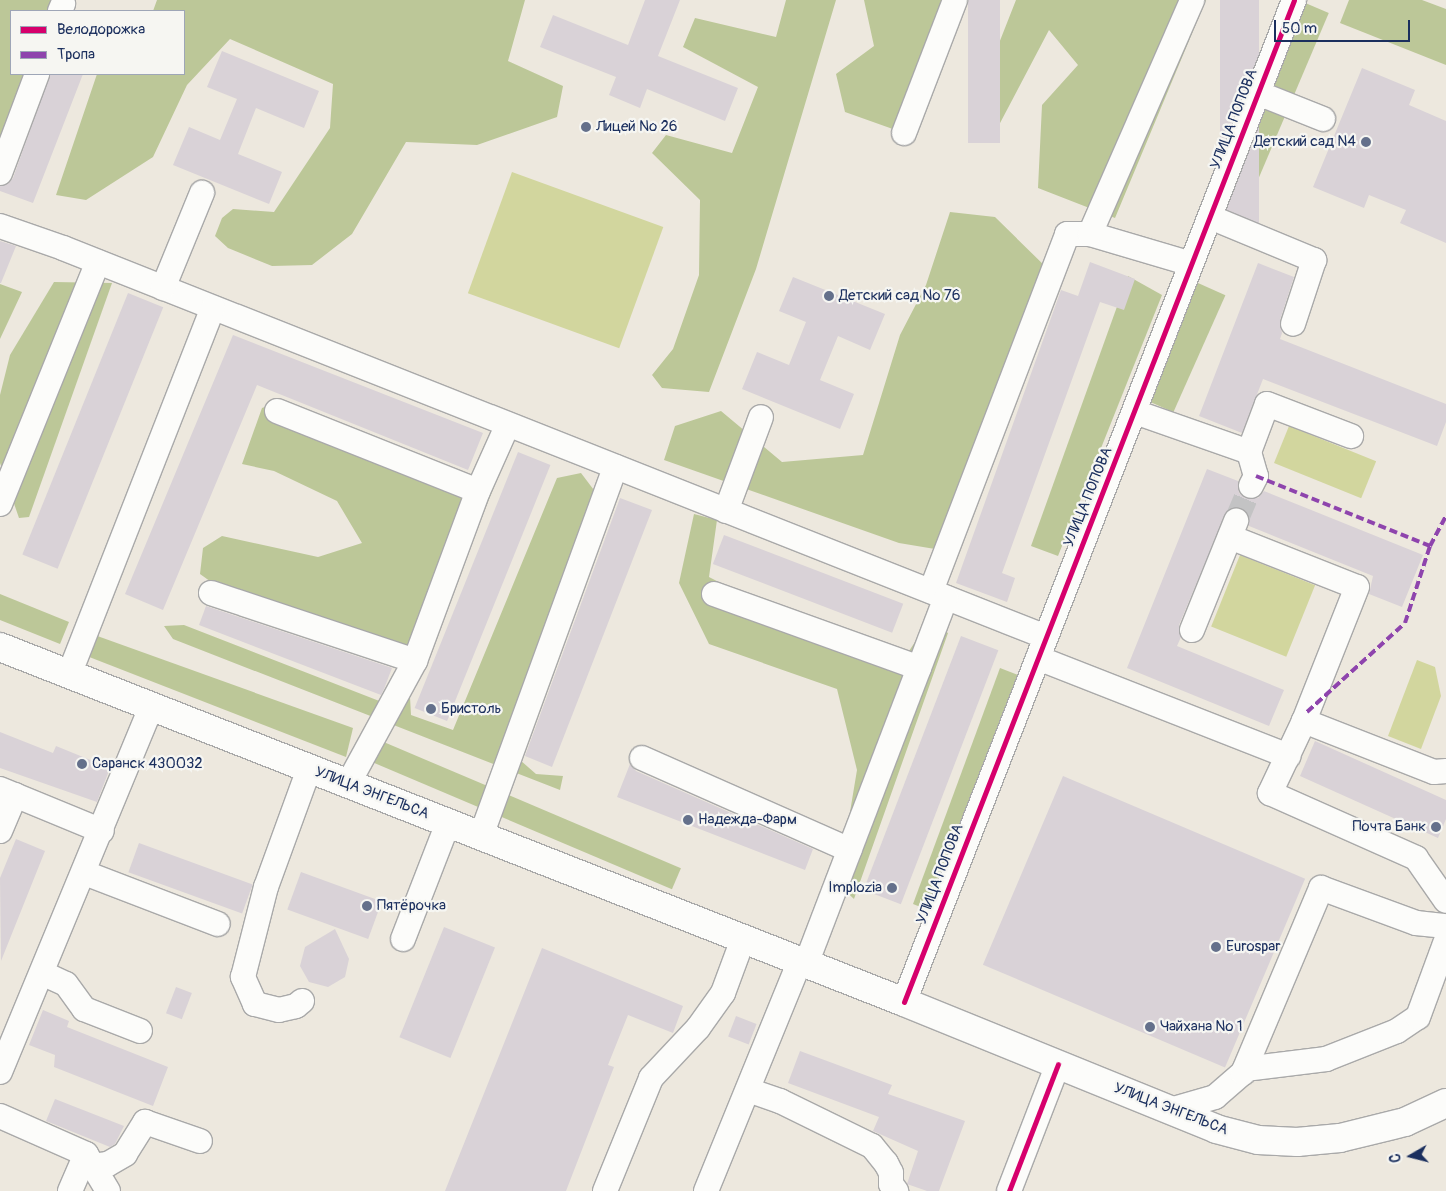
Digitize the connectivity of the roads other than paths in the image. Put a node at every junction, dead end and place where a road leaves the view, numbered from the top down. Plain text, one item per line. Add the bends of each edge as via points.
1 (954, 0) edge
2 (1192, 0) edge
3 (1294, 0) edge
4 (37, 75) edge
5 (1258, 93) junction
6 (1323, 119) dead end
7 (904, 133) dead end
8 (0, 174) edge
9 (202, 193) dead end
10 (1210, 217) junction
11 (0, 226) edge
12 (1090, 234) junction
13 (98, 262) junction
14 (1191, 264) junction
15 (163, 288) junction
16 (213, 308) junction
17 (1293, 324) dead end
18 (277, 411) dead end
19 (1135, 412) junction
20 (761, 417) dead end
21 (508, 424) junction
22 (1350, 436) dead end
23 (1249, 452) junction
24 (615, 467) junction
25 (1251, 486) tunnel mouth
26 (478, 491) junction
27 (0, 506) edge
28 (726, 511) junction
29 (211, 593) dead end
30 (714, 594) dead end
31 (939, 595) junction
32 (1192, 630) dead end
33 (0, 647) edge
34 (1042, 648) junction
35 (415, 661) junction
36 (919, 668) junction
37 (69, 675) junction
38 (151, 706) junction
39 (1304, 721) junction
40 (1288, 756) junction
41 (642, 758) dead end
42 (309, 768) junction
43 (1446, 771) edge
44 (348, 784) junction
45 (7, 792) edge
46 (448, 823) junction
47 (102, 831) junction
48 (0, 832) edge
49 (481, 836) junction
50 (850, 850) junction
51 (85, 873) junction
52 (1446, 901) edge
53 (218, 924) dead end
54 (1446, 926) edge
55 (744, 939) junction
56 (403, 940) dead end
57 (1446, 941) edge
58 (803, 963) junction
59 (42, 973) junction
60 (302, 1001) dead end
61 (904, 1002) junction
62 (140, 1031) dead end
63 (1058, 1064) junction
64 (1, 1065) edge
65 (1245, 1069) junction
66 (748, 1090) junction
67 (1446, 1102) edge
68 (1170, 1110) junction
69 (0, 1116) edge
70 (200, 1141) dead end
71 (89, 1160) junction
72 (70, 1191) edge
73 (108, 1191) edge
74 (605, 1191) edge
75 (706, 1191) edge
76 (896, 1191) edge
77 (1009, 1191) edge

1 - 7 street
2 - 12 street
3 - 5 street, УЛИЦА ПОПОВА
4 - 8 street
5 - 6 street
5 - 10 street, УЛИЦА ПОПОВА
9 - 15 street
10 - 14 street, УЛИЦА ПОПОВА
10 - 17 street via 1314,260
11 - 13 street
12 - 14 street
12 - 31 street via 1067,234
13 - 15 street
13 - 27 street
14 - 19 street, УЛИЦА ПОПОВА
15 - 16 street
16 - 21 street
16 - 37 street
18 - 26 street
19 - 23 street
19 - 34 street, УЛИЦА ПОПОВА
20 - 28 street
21 - 24 street
21 - 26 street
22 - 23 street via 1267,404
23 - 25 street via 1256,476
24 - 28 street
24 - 49 street
26 - 35 street
28 - 31 street
29 - 35 street
30 - 36 street
31 - 34 street
31 - 36 street
32 - 39 street via 1233,529 1356,587
33 - 37 main road, УЛИЦА ЭНГЕЛЬСА
34 - 40 street
34 - 61 street, УЛИЦА ПОПОВА
35 - 44 street
36 - 50 street
37 - 38 main road, УЛИЦА ЭНГЕЛЬСА
38 - 42 main road, УЛИЦА ЭНГЕЛЬСА
38 - 47 street
39 - 40 street
39 - 43 street via 1434,772
40 - 52 street via 1270,793 1416,858
41 - 50 street
42 - 44 main road, УЛИЦА ЭНГЕЛЬСА
42 - 60 street via 266,888 243,977 247,992 256,1004 280,1010
44 - 46 main road, УЛИЦА ЭНГЕЛЬСА
45 - 47 street
45 - 48 street
46 - 49 main road, УЛИЦА ЭНГЕЛЬСА
46 - 56 street
47 - 51 street
49 - 55 main road, УЛИЦА ЭНГЕЛЬСА
50 - 58 street
51 - 53 street
51 - 59 street
54 - 65 street via 1416,923 1321,888
55 - 58 main road, УЛИЦА ЭНГЕЛЬСА
55 - 74 street via 724,993 698,1028 652,1078
57 - 65 street via 1418,1017 1397,1031 1326,1059
58 - 61 main road, УЛИЦА ЭНГЕЛЬСА
58 - 66 street
59 - 62 street via 66,984 84,1009
59 - 64 street
61 - 63 main road, УЛИЦА ЭНГЕЛЬСА
63 - 68 main road, УЛИЦА ЭНГЕЛЬСА
63 - 77 street
65 - 68 street via 1215,1097
66 - 75 street
66 - 76 street via 872,1146 886,1162
67 - 68 main road, УЛИЦА ЭНГЕЛЬСА via 1406,1122 1376,1132 1297,1142 1241,1135
69 - 71 street
70 - 71 street via 145,1122 125,1154 108,1164
71 - 72 street
71 - 73 street

